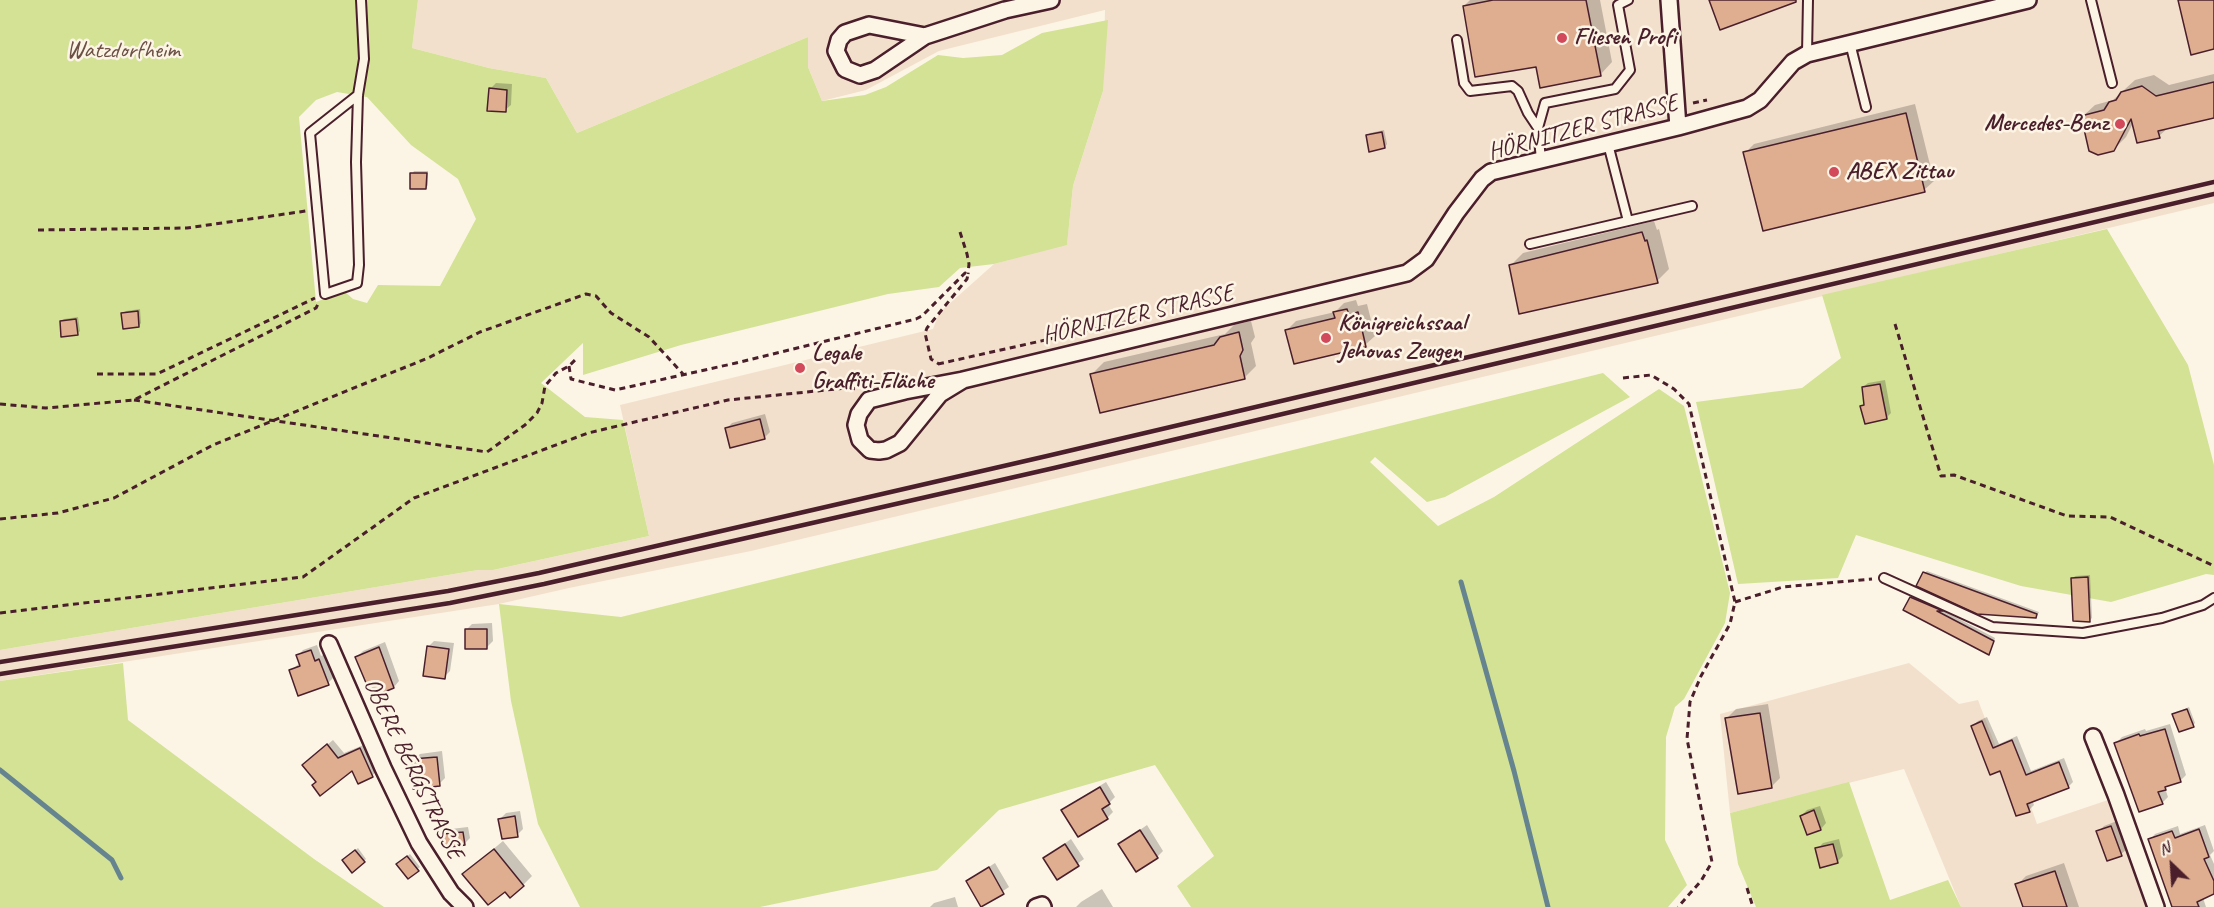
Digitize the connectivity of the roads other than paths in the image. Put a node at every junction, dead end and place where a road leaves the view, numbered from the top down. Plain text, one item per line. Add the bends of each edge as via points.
1 (361, 0) edge
2 (1052, 0) edge
3 (1628, 0) edge
4 (1669, 0) edge
5 (1808, 0) edge
6 (2028, 0) edge
7 (2091, 0) edge
8 (2001, 3) edge
9 (925, 36) junction
10 (1457, 40) dead end
11 (1850, 43) junction
12 (1807, 54) junction
13 (2112, 83) dead end
14 (358, 95) junction
15 (1866, 107) dead end
16 (1678, 127) junction
17 (1538, 128) junction
18 (1608, 144) junction
19 (1541, 160) junction
20 (1692, 206) dead end
21 (1628, 221) junction
22 (1530, 244) dead end
23 (963, 380) junction
24 (1884, 578) road end
25 (2214, 598) edge
26 (329, 644) dead end
27 (2093, 737) dead end
28 (465, 907) edge
29 (1036, 907) edge
30 (1043, 907) edge
31 (2156, 907) edge

1 - 14 lane via 364,59
2 - 9 street via 1005,10
3 - 17 lane via 1618,4 1630,70 1615,89 1545,103
4 - 16 street
5 - 12 lane
6 - 8 street, HÖRNITZER STRASSE
7 - 13 lane
8 - 11 street, HÖRNITZER STRASSE
9 - 9 street via 869,25 845,33 836,51 845,69 860,75 875,70
10 - 17 lane via 1464,82 1470,91 1512,86
11 - 12 street, HÖRNITZER STRASSE
11 - 15 lane
12 - 16 street, HÖRNITZER STRASSE via 1793,62 1760,100 1747,108
14 - 14 lane via 357,284 325,294 310,133
16 - 18 street, HÖRNITZER STRASSE
17 - 19 lane
18 - 19 street, HÖRNITZER STRASSE
18 - 21 lane
19 - 23 street, HÖRNITZER STRASSE via 1500,169 1482,178 1426,259 1407,273
20 - 21 lane
21 - 22 lane
23 - 23 street, HÖRNITZER STRASSE via 869,400 856,425 860,440 870,450 879,451 900,443 940,394
24 - 25 lane via 1992,627 2083,633 2162,618
26 - 28 street, OBERE BERGSTRASSE via 419,843
27 - 31 street
29 - 30 street

